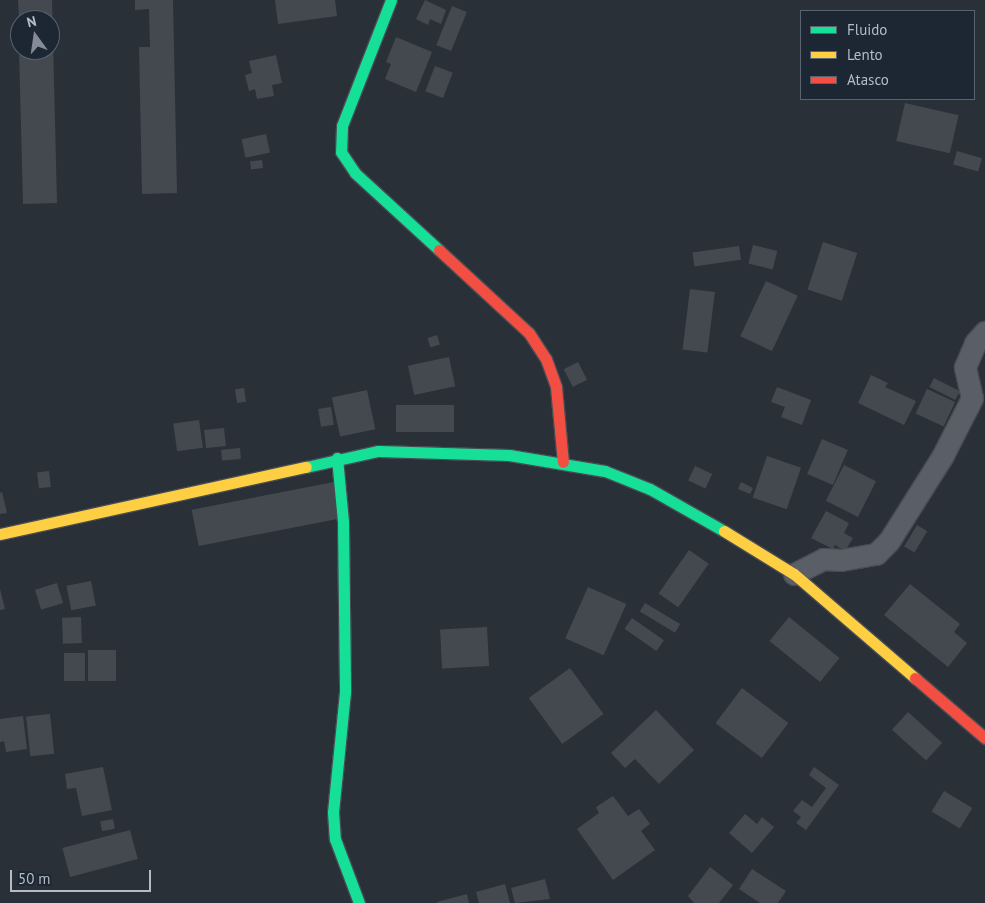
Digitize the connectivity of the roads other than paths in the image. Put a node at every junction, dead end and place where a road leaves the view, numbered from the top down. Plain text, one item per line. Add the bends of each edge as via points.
1 (391, 0) edge
2 (985, 332) edge
3 (337, 458) junction
4 (564, 462) junction
5 (0, 534) edge
6 (794, 574) junction
7 (985, 738) edge
8 (359, 903) edge

1 - 4 street via 342,126 341,152 355,173 529,333 546,359 556,387
2 - 6 street via 975,344 966,367 972,398 942,457 889,541 876,554 848,560 823,559
3 - 4 street via 378,451 422,451 509,455
3 - 5 street
3 - 8 street via 343,522 345,692 333,812 335,839
4 - 6 street via 605,471 650,489
6 - 7 street

